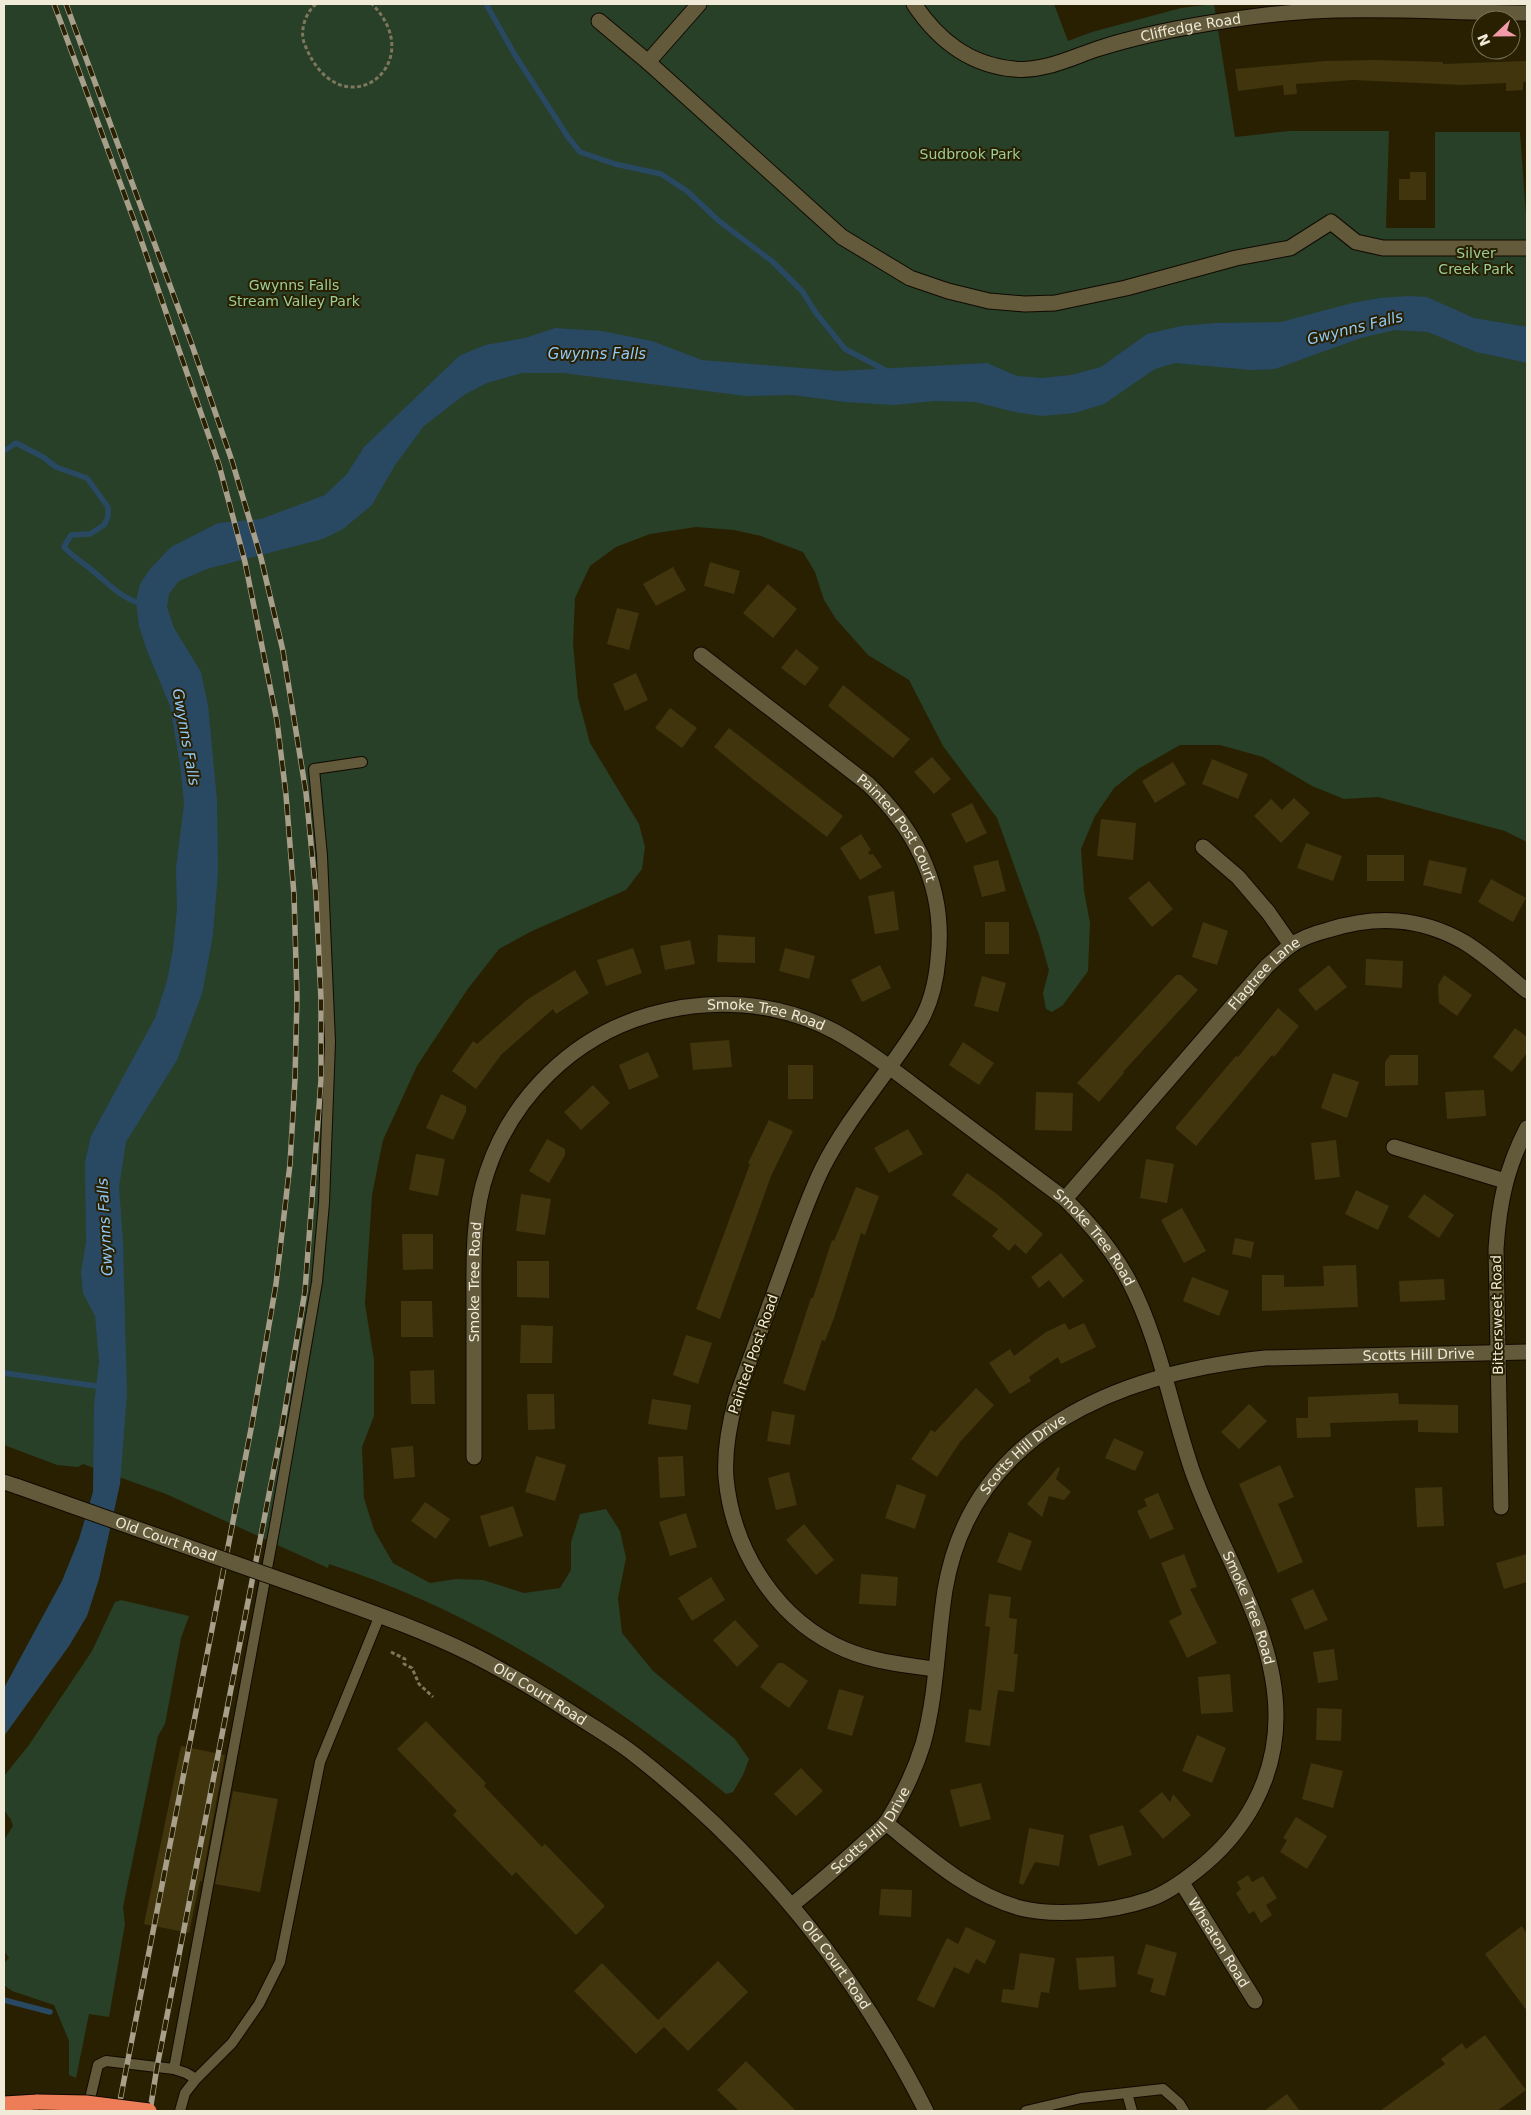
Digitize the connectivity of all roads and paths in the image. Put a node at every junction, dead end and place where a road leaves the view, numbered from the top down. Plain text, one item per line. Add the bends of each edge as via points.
1 (316, 4) edge
2 (374, 4) edge
3 (699, 4) edge
4 (914, 4) edge
5 (1527, 13) edge
6 (599, 21) dead end
7 (648, 62) junction
8 (1527, 248) edge
9 (701, 655) dead end
10 (362, 762) dead end
11 (1203, 847) dead end
12 (1291, 945) junction
13 (1527, 991) edge
14 (889, 1067) junction
15 (1527, 1128) edge
16 (1394, 1147) dead end
17 (1505, 1181) junction
18 (1065, 1199) junction
19 (1497, 1352) junction
20 (1527, 1352) edge
21 (1164, 1376) junction
22 (474, 1457) dead end
23 (4, 1482) edge
24 (1500, 1507) dead end
25 (380, 1615) junction
26 (391, 1652) dead end
27 (935, 1669) junction
28 (433, 1697) dead end
29 (886, 1823) junction
30 (1182, 1883) junction
31 (792, 1904) junction
32 (1255, 2001) dead end
33 (174, 2069) junction
34 (196, 2079) junction
35 (1127, 2093) junction
36 (4, 2104) edge
37 (87, 2111) edge
38 (149, 2111) edge
39 (180, 2111) edge
40 (926, 2111) edge
41 (1026, 2111) edge
42 (1132, 2111) edge
43 (1184, 2111) edge

1 - 2 path via 306,16 303,42 320,72 342,87 370,82 389,66 392,43
3 - 7 street
4 - 5 street, Cliffedge Road via 925,21 958,52 996,67 1016,69 1036,68 1192,26 1261,16 1370,10
6 - 7 street
7 - 8 street via 842,236 910,278 990,301 1056,303 1087,297 1236,258 1290,248 1331,222 1356,242 1383,248
9 - 14 street, Painted Post Court via 868,784 904,824 920,850 939,911 937,973 931,999 918,1026
10 - 33 lane via 314,769 322,856 330,1042 324,1203 317,1282
11 - 12 street via 1238,877
12 - 13 street, Flagtree Lane via 1347,924 1394,919 1416,923 1464,942
12 - 18 street, Flagtree Lane via 1267,966
14 - 18 street, Smoke Tree Road
14 - 22 street, Smoke Tree Road via 833,1031 806,1019 774,1009 741,1004 706,1004 672,1008 604,1033 574,1051 550,1072 523,1101 503,1134 486,1174 477,1216 474,1255
14 - 27 street, Painted Post Road via 849,1122 823,1167 806,1206 736,1399 726,1450 726,1477 732,1507 749,1556 762,1582 782,1605 810,1628 846,1650 890,1663
15 - 17 street, Bittersweet Road
16 - 17 street
17 - 19 street, Bittersweet Road via 1496,1249
18 - 21 street, Smoke Tree Road via 1090,1224 1130,1282
19 - 20 street, Scotts Hill Drive
19 - 21 street, Scotts Hill Drive via 1265,1358 1220,1363
19 - 24 street, Bittersweet Road
21 - 27 street, Scotts Hill Drive via 1089,1404 1064,1417 1040,1432 997,1474 970,1516 953,1554 945,1588
21 - 30 street, Smoke Tree Road via 1196,1480 1267,1649 1274,1682 1276,1718 1272,1754 1253,1808 1215,1857
23 - 25 street, Old Court Road, bridge
25 - 31 street, Old Court Road via 472,1655 536,1690 633,1753 740,1848
25 - 34 lane via 320,1762 280,1962 259,2004 232,2044
26 - 28 path via 405,1659 404,1664 412,1668 419,1684
27 - 29 street, Scotts Hill Drive via 923,1744
29 - 30 street, Smoke Tree Road via 959,1879 1019,1908 1056,1913 1123,1907 1152,1899
29 - 31 street, Scotts Hill Drive
30 - 32 street, Wheaton Road
31 - 40 street, Old Court Road via 867,2007
33 - 34 lane
33 - 37 lane via 106,2061 98,2065
34 - 39 lane via 185,2093
35 - 41 lane via 1080,2098
35 - 42 lane
35 - 43 lane via 1163,2089
36 - 38 highway, bridge via 86,2103

